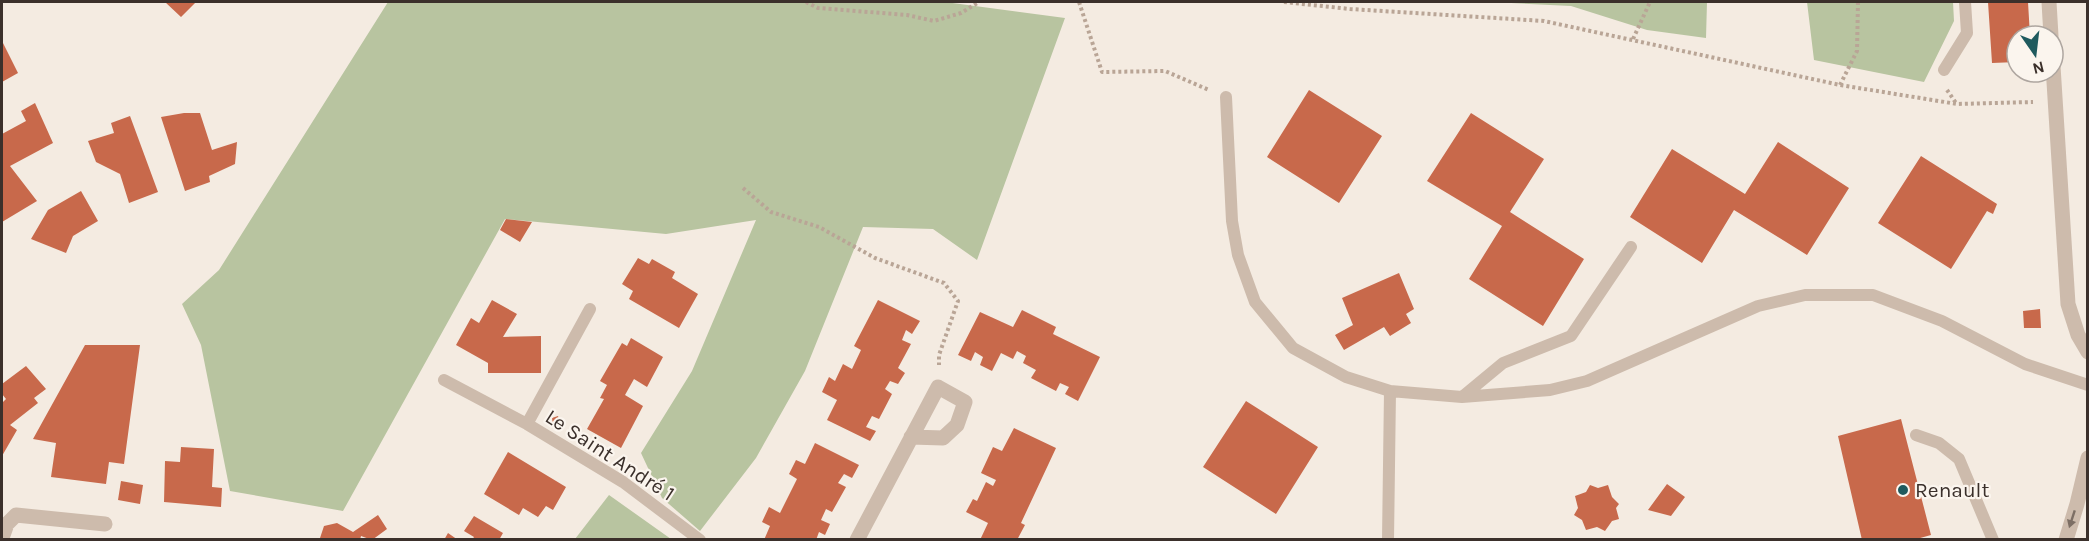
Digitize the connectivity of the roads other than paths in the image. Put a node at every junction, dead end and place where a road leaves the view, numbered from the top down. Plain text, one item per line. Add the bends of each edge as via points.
1 (1965, 2) edge
2 (2049, 2) edge
3 (2050, 24) edge
4 (1944, 70) dead end
5 (2054, 84) edge
6 (1226, 97) road end
7 (1631, 247) dead end
8 (590, 309) dead end
9 (2088, 352) edge
10 (444, 380) dead end
11 (2088, 386) edge
12 (1390, 391) junction
13 (1462, 397) junction
14 (527, 424) junction
15 (1916, 435) dead end
16 (911, 437) junction
17 (2088, 458) edge
18 (105, 524) dead end
19 (3, 528) edge
20 (700, 540) edge
21 (857, 540) edge
22 (1388, 540) edge
23 (1993, 540) edge
24 (2066, 540) edge

1 - 4 lane via 1967,33
2 - 3 street
5 - 9 street via 2068,304
6 - 12 lane via 1232,221 1238,255 1255,302 1293,348 1346,377
7 - 13 lane via 1571,336 1503,363
8 - 14 lane, Le Saint André 1
10 - 14 lane, Le Saint André 1
11 - 13 lane via 2025,364 1942,321 1873,295 1805,295 1758,306 1587,381 1550,390
12 - 13 lane
12 - 22 lane
14 - 20 lane, Le Saint André 1 via 623,482
15 - 23 lane via 1938,443 1959,459
16 - 16 street via 943,438 957,425 965,402 938,387
16 - 21 street
17 -> 24 street
18 - 19 street via 16,515

